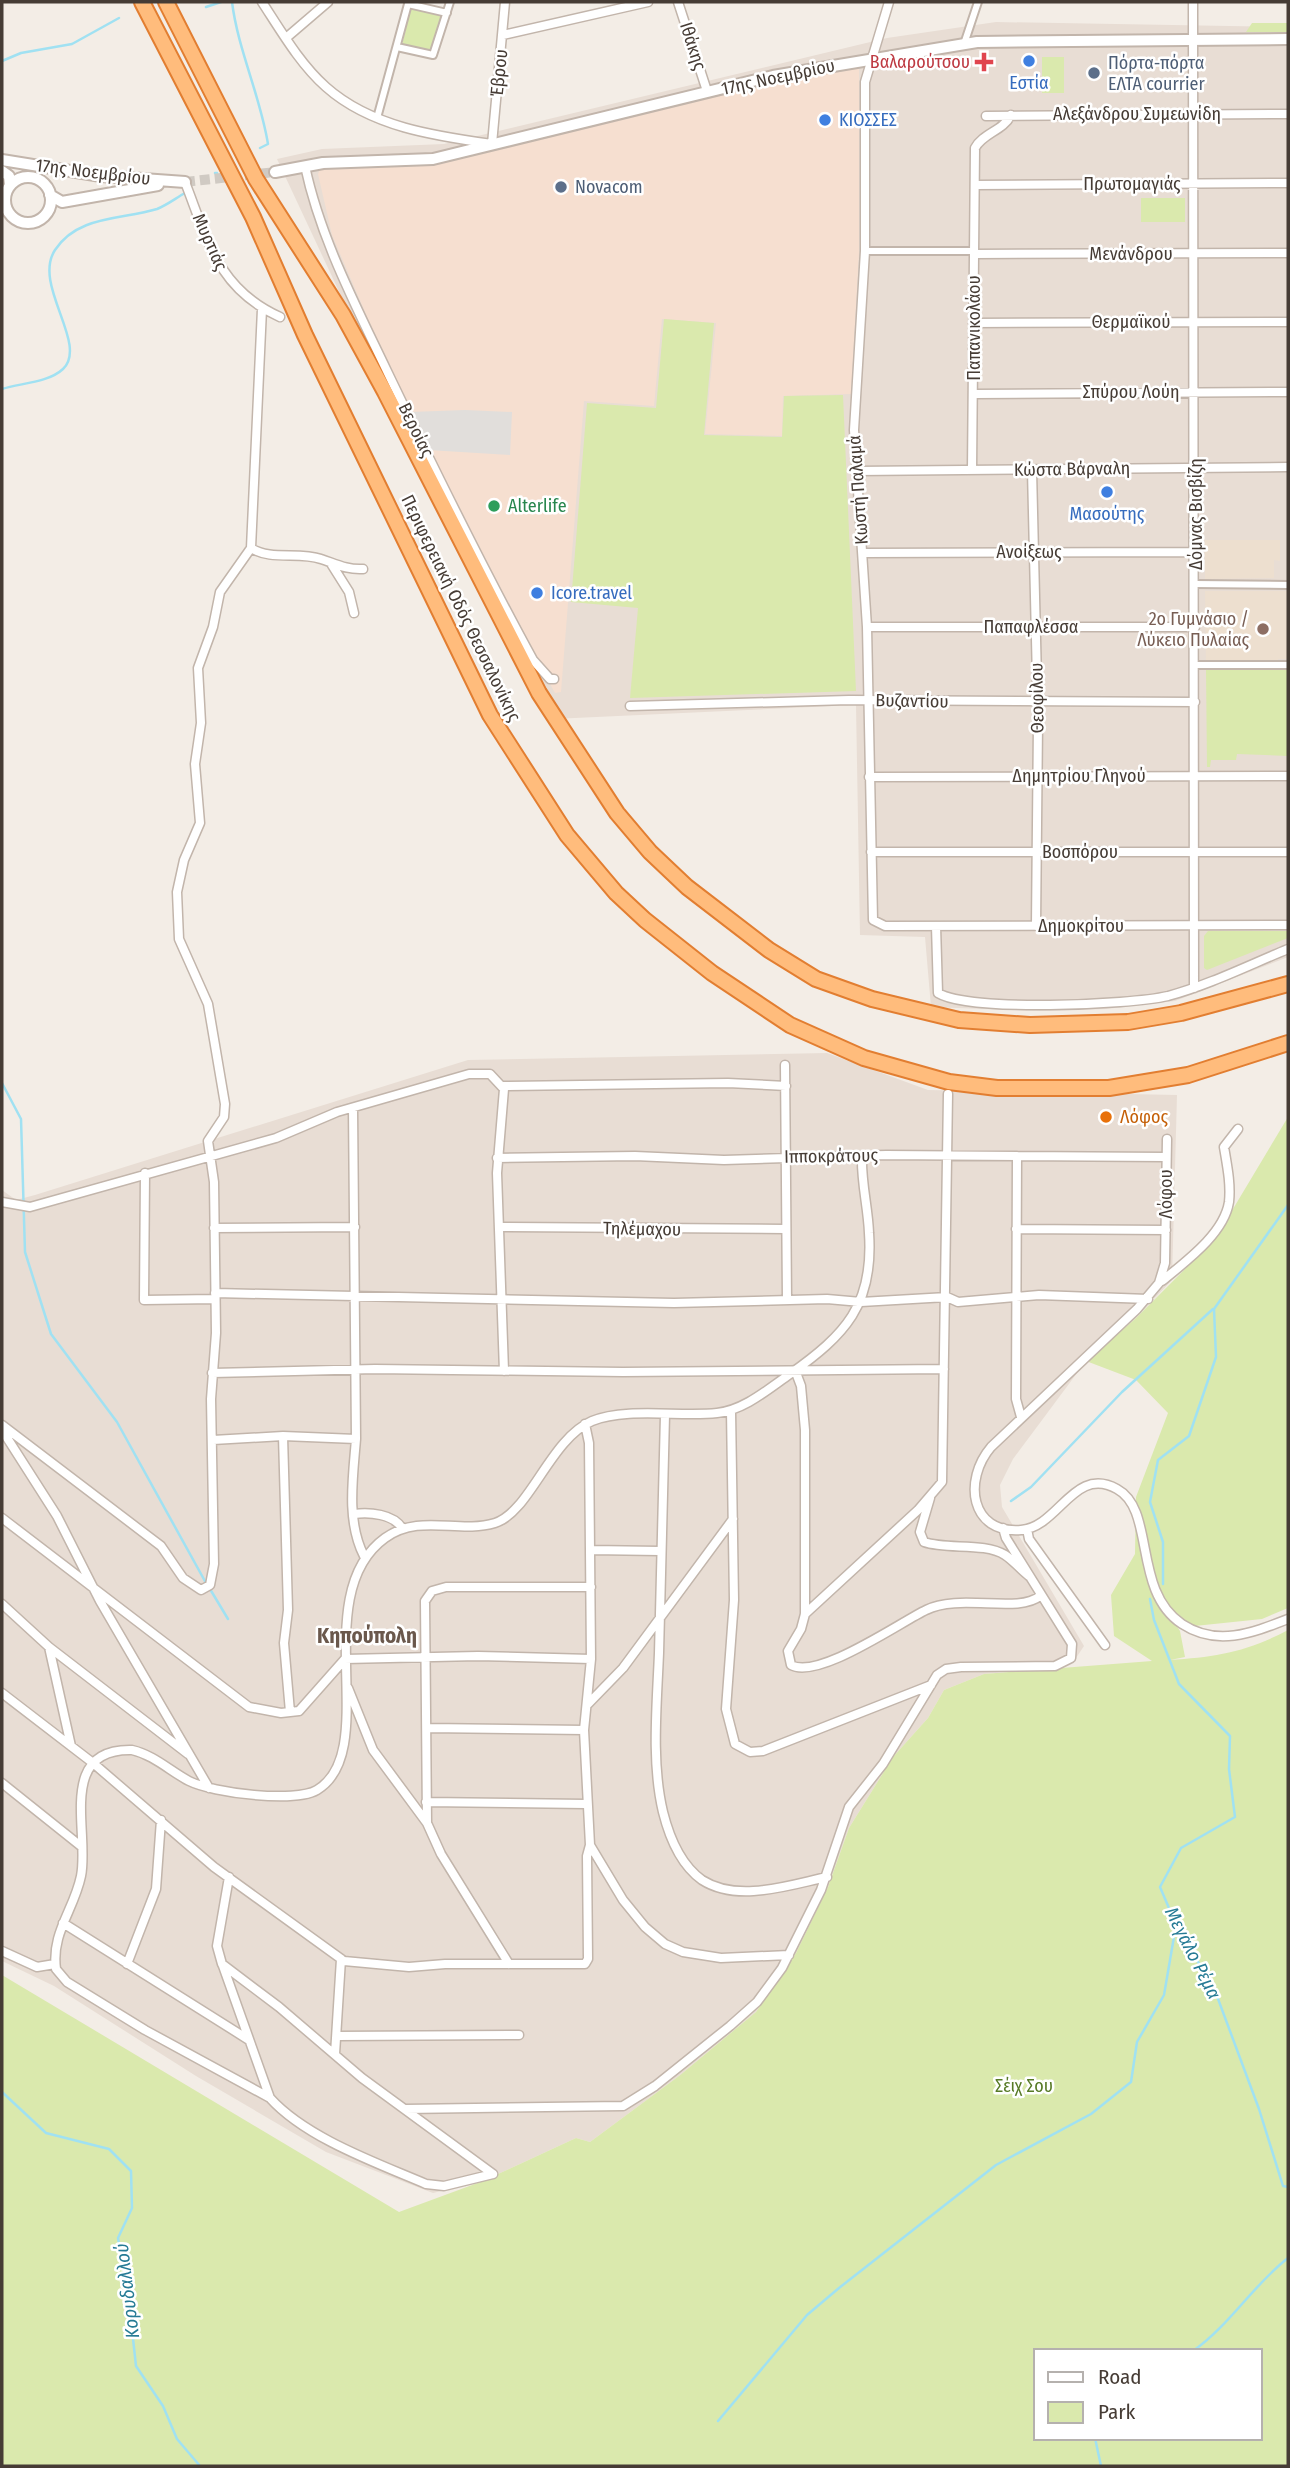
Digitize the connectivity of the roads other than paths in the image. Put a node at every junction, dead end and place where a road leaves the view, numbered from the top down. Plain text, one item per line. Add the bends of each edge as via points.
1 (142, 2) edge
2 (166, 2) edge
3 (262, 2) edge
4 (328, 2) edge
5 (450, 2) edge
6 (505, 2) edge
7 (648, 2) edge
8 (678, 2) edge
9 (889, 2) edge
10 (978, 2) edge
11 (1193, 2) edge
12 (447, 13) junction
13 (503, 35) junction
14 (286, 38) junction
15 (1288, 39) edge
16 (1194, 40) junction
17 (964, 44) junction
18 (397, 47) junction
19 (870, 59) junction
20 (707, 91) junction
21 (1194, 114) junction
22 (1288, 114) edge
23 (1011, 115) junction
24 (986, 116) dead end
25 (377, 118) junction
26 (2, 160) edge
27 (305, 166) junction
28 (2, 171) edge
29 (275, 172) tunnel mouth
30 (185, 182) junction
31 (1195, 183) junction
32 (1288, 183) edge
33 (10, 185) junction
34 (975, 185) junction
35 (98, 194) junction
36 (50, 195) junction
37 (39, 219) junction
38 (865, 251) junction
39 (974, 252) junction
40 (1288, 253) edge
41 (1195, 254) junction
42 (262, 309) junction
43 (280, 317) dead end
44 (1195, 321) junction
45 (1288, 322) edge
46 (973, 323) junction
47 (1196, 392) junction
48 (1288, 392) edge
49 (974, 394) junction
50 (1196, 467) junction
51 (1288, 467) edge
52 (972, 470) junction
53 (1032, 470) junction
54 (856, 471) junction
55 (251, 548) junction
56 (863, 552) junction
57 (1034, 552) junction
58 (1195, 552) junction
59 (330, 563) junction
60 (363, 569) dead end
61 (1195, 584) junction
62 (1288, 584) edge
63 (354, 614) dead end
64 (1036, 627) junction
65 (1195, 627) junction
66 (867, 628) junction
67 (1195, 664) junction
68 (1288, 665) edge
69 (554, 679) dead end
70 (867, 700) junction
71 (1036, 702) junction
72 (1195, 702) junction
73 (630, 706) dead end
74 (1037, 775) junction
75 (1288, 776) edge
76 (869, 777) junction
77 (1195, 777) junction
78 (871, 852) junction
79 (1037, 852) junction
80 (1196, 852) junction
81 (1288, 852) edge
82 (874, 922) joint
83 (1196, 925) junction
84 (1288, 925) edge
85 (936, 926) junction
86 (1036, 926) junction
87 (1288, 948) edge
88 (1288, 984) edge
89 (1194, 988) junction
90 (1288, 1042) edge
91 (785, 1065) dead end
92 (503, 1086) junction
93 (786, 1086) junction
94 (948, 1094) dead end
95 (353, 1108) junction
96 (1238, 1129) dead end
97 (1167, 1139) dead end
98 (209, 1155) junction
99 (862, 1156) junction
100 (948, 1156) junction
101 (1017, 1156) junction
102 (787, 1157) junction
103 (1166, 1157) junction
104 (497, 1158) junction
105 (145, 1174) junction
106 (2, 1202) edge
107 (355, 1227) junction
108 (499, 1227) junction
109 (214, 1228) junction
110 (785, 1229) junction
111 (1016, 1229) junction
112 (1166, 1230) junction
113 (1159, 1283) junction
114 (354, 1294) junction
115 (215, 1296) junction
116 (947, 1297) junction
117 (1016, 1297) junction
118 (1148, 1299) junction
119 (787, 1300) junction
120 (504, 1302) junction
121 (861, 1303) junction
122 (944, 1369) junction
123 (354, 1370) junction
124 (795, 1370) junction
125 (504, 1371) junction
126 (212, 1373) junction
127 (731, 1410) junction
128 (664, 1415) junction
129 (1021, 1417) junction
130 (585, 1424) junction
131 (2, 1428) edge
132 (283, 1436) junction
133 (356, 1439) junction
134 (213, 1440) junction
135 (930, 1496) junction
136 (354, 1514) junction
137 (2, 1518) edge
138 (733, 1520) junction
139 (402, 1528) junction
140 (1003, 1528) junction
141 (1027, 1529) junction
142 (591, 1549) junction
143 (660, 1551) junction
144 (364, 1556) junction
145 (1032, 1578) junction
146 (92, 1585) junction
147 (591, 1587) junction
148 (1040, 1596) junction
149 (2, 1604) edge
150 (805, 1614) junction
151 (660, 1618) junction
152 (1288, 1619) edge
153 (1105, 1644) dead end
154 (49, 1647) junction
155 (427, 1657) junction
156 (345, 1659) junction
157 (591, 1659) junction
158 (346, 1682) junction
159 (931, 1685) junction
160 (2, 1693) edge
161 (587, 1704) junction
162 (290, 1712) junction
163 (428, 1728) junction
164 (584, 1730) junction
165 (71, 1746) junction
166 (191, 1756) junction
167 (93, 1763) junction
168 (2, 1783) edge
169 (209, 1788) junction
170 (426, 1802) junction
171 (586, 1804) junction
172 (161, 1820) junction
173 (427, 1823) junction
174 (590, 1845) junction
175 (82, 1847) junction
176 (229, 1877) junction
177 (827, 1877) junction
178 (63, 1923) junction
179 (2, 1951) edge
180 (789, 1955) junction
181 (341, 1959) junction
182 (127, 1964) junction
183 (222, 1964) junction
184 (509, 1964) junction
185 (55, 1965) junction
186 (519, 2035) dead end
187 (337, 2036) junction
188 (249, 2039) junction
189 (335, 2054) junction
190 (270, 2098) junction
191 (405, 2109) junction

1 - 90 highway, Περιφερειακή Οδός Θεσσαλονίκης via 253,217 305,335 491,715 566,835 645,920 790,1026 864,1058 949,1082 1009,1089 1109,1088 1188,1074
2 - 88 highway, Περιφερειακή Οδός Θεσσαλονίκης via 256,179 343,315 385,392 538,693 617,813 687,887 769,950 816,979 910,1010 959,1020 1030,1025 1128,1022
3 - 14 street
4 - 14 street
5 - 12 street
6 - 13 street, Έβρου
7 - 13 street
8 - 20 street, Ιθάκης
9 - 19 street, Κωστή Παλαμά
10 - 17 street
11 - 16 street, Δόμνας Βισβίζη
12 - 18 street via 433,55
12 - 18 street via 408,4
13 - 25 street, Έβρου via 492,144 438,136
14 - 25 street via 327,88
15 - 16 street, 17ης Νοεμβρίου
16 - 17 street, 17ης Νοεμβρίου
16 - 21 street, Δόμνας Βισβίζη
17 - 19 street, 17ης Νοεμβρίου
18 - 25 street
19 - 20 street, 17ης Νοεμβρίου
19 - 38 street, Κωστή Παλαμά via 865,82
20 - 27 street, 17ης Νοεμβρίου via 433,159
21 - 22 street, Αλεξάνδρου Συμεωνίδη
21 - 23 street, Αλεξάνδρου Συμεωνίδη
21 - 31 street, Δόμνας Βισβίζη
23 - 24 street, Αλεξάνδρου Συμεωνίδη
23 - 34 street, Παπανικολάου via 1006,124 976,145
26 - 30 street, 17ης Νοεμβρίου via 101,176
27 - 29 street, 17ης Νοεμβρίου
27 - 69 street, Βεροίας via 327,238 412,422 533,660
28 - 33 street, 17ης Νοεμβρίου via 9,176
30 - 35 street
30 - 42 street, Μυρτιάς via 223,273
31 - 32 street, Πρωτομαγιάς
31 - 34 street, Πρωτομαγιάς
31 - 41 street, Δόμνας Βισβίζη
33 - 36 street via 32,177 45,185
33 - 37 street via 5,197 9,213 25,222
34 - 39 street, Παπανικολάου
35 - 36 street, 17ης Νοεμβρίου via 62,202
35 - 37 street, 17ης Νοεμβρίου
36 - 37 street via 48,209
38 - 39 street, Μενάνδρου
38 - 54 street, Κωστή Παλαμά via 854,430
39 - 41 street, Μενάνδρου
39 - 46 street, Παπανικολάου
40 - 41 street, Μενάνδρου
41 - 44 street, Δόμνας Βισβίζη
42 - 43 street, Μυρτιάς
42 - 55 street
44 - 45 street, Θερμαϊκού
44 - 46 street, Θερμαϊκού
44 - 47 street, Δόμνας Βισβίζη
46 - 49 street, Παπανικολάου
47 - 48 street, Σπύρου Λούη
47 - 49 street, Σπύρου Λούη
47 - 50 street, Δόμνας Βισβίζη
49 - 52 street, Παπανικολάου
50 - 51 street, Κώστα Βάρναλη
50 - 53 street, Κώστα Βάρναλη
50 - 58 street, Δόμνας Βισβίζη
52 - 53 street, Κώστα Βάρναλη
52 - 54 street, Κώστα Βάρναλη
53 - 57 street, Θεοφίλου
54 - 56 street, Κωστή Παλαμά
55 - 59 street
55 - 98 street via 220,592 198,668 201,723 195,764 200,823 177,892 179,939 208,1004 225,1104 224,1117 208,1141
56 - 57 street, Ανοίξεως
56 - 66 street, Κωστή Παλαμά
57 - 58 street, Ανοίξεως
57 - 64 street, Θεοφίλου
58 - 61 street, Δόμνας Βισβίζη
59 - 60 street
59 - 63 street via 349,592
61 - 62 street
61 - 65 street, Δόμνας Βισβίζη
64 - 65 street, Παπαφλέσσα
64 - 66 street, Παπαφλέσσα
64 - 71 street, Θεοφίλου
65 - 67 street, Δόμνας Βισβίζη
66 - 70 street, Κωστή Παλαμά
67 - 68 street
67 - 72 street, Δόμνας Βισβίζη
70 - 71 street, Βυζαντίου
70 - 73 street, Βυζαντίου
70 - 76 street, Κωστή Παλαμά
71 - 72 street, Βυζαντίου
71 - 74 street, Θεοφίλου
72 - 77 street, Δόμνας Βισβίζη
74 - 76 street, Δημητρίου Γληνού
74 - 77 street, Δημητρίου Γληνού
74 - 79 street, Θεοφίλου
75 - 77 street, Δημητρίου Γληνού
76 - 78 street, Κωστή Παλαμά
77 - 80 street, Δόμνας Βισβίζη
78 - 79 street, Βοσπόρου
78 - 82 street, Κωστή Παλαμά
79 - 80 street, Βοσπόρου
79 - 86 street, Θεοφίλου
80 - 81 street, Βοσπόρου
80 - 83 street, Δόμνας Βισβίζη
82 - 85 street, Δημοκρίτου
83 - 84 street, Δημοκρίτου
83 - 86 street, Δημοκρίτου
83 - 89 street, Δόμνας Βισβίζη
85 - 86 street, Δημοκρίτου
85 - 89 street via 936,990 943,996 1000,1004 1079,1004 1159,998
87 - 89 street
91 - 93 street
92 - 93 street
92 - 95 street via 490,1074 477,1072
92 - 104 street
93 - 102 street
94 - 100 street
95 - 98 street via 276,1138
95 - 107 street
96 - 113 street via 1224,1147 1228,1204 1222,1217 1208,1239
97 - 103 street, Λόφου
98 - 105 street
98 - 109 street
99 - 100 street, Ιπποκράτους
99 - 102 street, Ιπποκράτους
99 - 121 street via 870,1246
100 - 101 street, Ιπποκράτους
100 - 116 street
101 - 103 street, Ιπποκράτους
101 - 111 street
102 - 104 street, Ιπποκράτους
102 - 110 street
103 - 112 street, Λόφου
104 - 108 street
105 - 106 street via 30,1207
105 - 115 street via 144,1300
107 - 109 street
107 - 114 street
108 - 110 street, Τηλέμαχου
108 - 120 street
109 - 115 street
110 - 119 street
111 - 112 street
111 - 117 street
112 - 113 street, Λόφου
113 - 118 street
114 - 115 street
114 - 120 street
114 - 123 street
115 - 126 street
116 - 117 street via 958,1302
116 - 121 street
116 - 122 street
117 - 118 street
117 - 129 street via 1016,1399
118 - 129 street
119 - 120 street
119 - 121 street
120 - 125 street
121 - 124 street via 827,1345
122 - 124 street
122 - 135 street via 944,1474
123 - 125 street
123 - 126 street
123 - 133 street
124 - 125 street
124 - 127 street
124 - 150 street via 802,1390 805,1430
126 - 134 street
127 - 128 street
127 - 138 street
128 - 130 street via 607,1417
128 - 143 street
129 - 140 street via 991,1447 972,1486 978,1507
130 - 139 street via 561,1446 500,1521
130 - 142 street
131 - 134 street via 161,1546 183,1578 201,1590 213,1580
131 - 146 street via 57,1516
132 - 133 street
132 - 134 street
132 - 162 street via 288,1610 284,1643
133 - 136 street
135 - 145 street via 920,1532 924,1542 940,1548 959,1546 1004,1554
135 - 150 street
136 - 139 street via 394,1520
136 - 144 street
137 - 146 street
138 - 151 street
138 - 159 street via 734,1600 726,1709 731,1738 738,1747 763,1751
139 - 144 street
140 - 141 street
140 - 145 street
141 - 152 street via 1043,1522 1079,1489 1108,1485 1134,1507 1153,1588 1177,1621 1199,1634 1231,1637
141 - 153 street via 1029,1539
142 - 143 street
142 - 147 street
143 - 151 street
144 - 156 street via 353,1580
145 - 148 street
146 - 162 street via 249,1707
146 - 166 street
147 - 155 street via 438,1588 425,1601
147 - 157 street
148 - 150 street via 1024,1603 940,1603 872,1643 801,1669 791,1665 787,1654
148 - 159 street via 1072,1644 1068,1661 1047,1667 951,1668 939,1673
149 - 154 street
151 - 161 street via 608,1686
151 - 177 street via 659,1786 663,1814 677,1850 701,1878 735,1890 764,1890
154 - 165 street
154 - 166 street
155 - 156 street
155 - 157 street
155 - 163 street
156 - 158 street
156 - 162 street via 299,1711
157 - 161 street
158 - 169 street via 341,1763 327,1783 305,1796 291,1797
158 - 173 street via 373,1750
159 - 177 street via 883,1765 849,1807
160 - 165 street
161 - 164 street
163 - 164 street
163 - 170 street
164 - 171 street
165 - 167 street
166 - 169 street
167 - 169 street via 112,1752 132,1750
167 - 172 street
167 - 175 street via 81,1790
168 - 175 street
170 - 171 street
170 - 173 street
171 - 174 street
172 - 176 street
172 - 182 street via 156,1889
173 - 184 street
174 - 180 street via 623,1900 661,1942 684,1952 721,1958
174 - 184 street via 587,1962
175 - 178 street via 80,1880
176 - 181 street
176 - 183 street via 218,1936
177 - 180 street
178 - 182 street
178 - 185 street via 56,1939
179 - 185 street via 37,1967
180 - 191 street via 747,2012 655,2086 622,2106
181 - 184 street via 361,1965 409,1967
181 - 187 street
182 - 188 street
183 - 188 street
183 - 189 street
185 - 190 street via 62,1977 105,2005
186 - 187 street
187 - 189 street
188 - 190 street
189 - 191 street
190 - 191 street via 311,2130 426,2184 444,2186 493,2174

